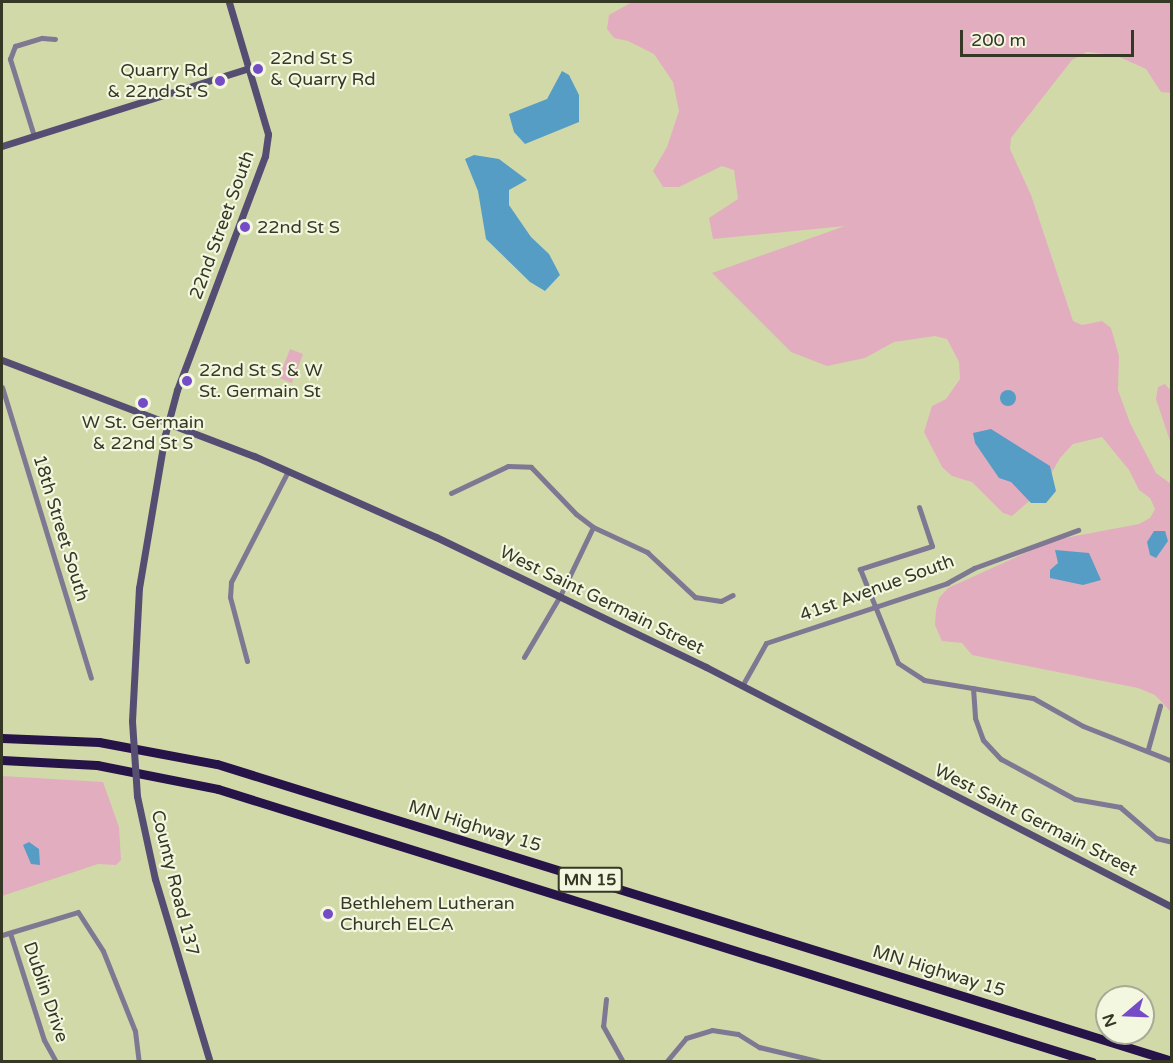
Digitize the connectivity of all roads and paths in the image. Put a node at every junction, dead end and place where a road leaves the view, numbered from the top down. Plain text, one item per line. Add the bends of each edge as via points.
1 (229, 2) edge
2 (55, 39) dead end
3 (246, 69) junction
4 (34, 136) junction
5 (2, 147) edge
6 (2, 360) edge
7 (2, 387) edge
8 (168, 423) junction
9 (288, 471) junction
10 (451, 493) dead end
11 (919, 507) dead end
12 (593, 527) junction
13 (1078, 530) dead end
14 (733, 595) dead end
15 (560, 596) junction
16 (872, 608) junction
17 (524, 657) dead end
18 (248, 661) dead end
19 (91, 678) dead end
20 (742, 686) junction
21 (973, 688) junction
22 (1160, 706) dead end
23 (2, 738) edge
24 (1148, 749) junction
25 (2, 760) edge
26 (1172, 761) edge
27 (1172, 842) edge
28 (1172, 907) edge
29 (10, 933) junction
30 (2, 935) edge
31 (606, 999) dead end
32 (1172, 1061) edge
33 (56, 1062) edge
34 (139, 1062) edge
35 (210, 1062) edge
36 (623, 1062) edge
37 (666, 1062) edge
38 (822, 1062) edge
39 (1092, 1062) edge

1 - 3 street, 22nd Street South via 245,50
2 - 4 street via 42,38 15,46 10,59
3 - 4 street
3 - 8 street, 22nd Street South via 268,134 265,156
4 - 5 street
6 - 8 street, West Saint Germain Street
7 - 19 street, 18th Street South
8 - 9 street, West Saint Germain Street
8 - 35 street, County Road 137, bridge via 139,588 132,721 137,796 154,879
9 - 15 street, West Saint Germain Street
9 - 18 street via 231,582 230,597
10 - 12 street via 508,466 531,467
11 - 16 street via 932,546 860,569
12 - 14 street via 647,552 703,601 721,601
12 - 15 street
13 - 16 street, 41st Avenue South via 974,568 947,583
15 - 17 street
15 - 20 street, West Saint Germain Street
16 - 20 street, 41st Avenue South via 766,643
16 - 21 street via 898,663 924,680
20 - 28 street, West Saint Germain Street
21 - 24 street via 1033,698 1083,726
21 - 27 street via 975,718 982,740 1001,759 1075,799 1120,807 1156,838
22 - 24 street
23 - 32 highway, MN Highway 15 / MN 15 via 99,742 217,764
24 - 26 street
25 - 39 highway, MN 15 via 97,765 218,789
29 - 30 street
29 - 33 street, Dublin Drive via 44,1040
29 - 34 street via 78,912 103,951 135,1031
31 - 36 street via 603,1026
37 - 38 street via 686,1038 712,1030 738,1034 759,1047

